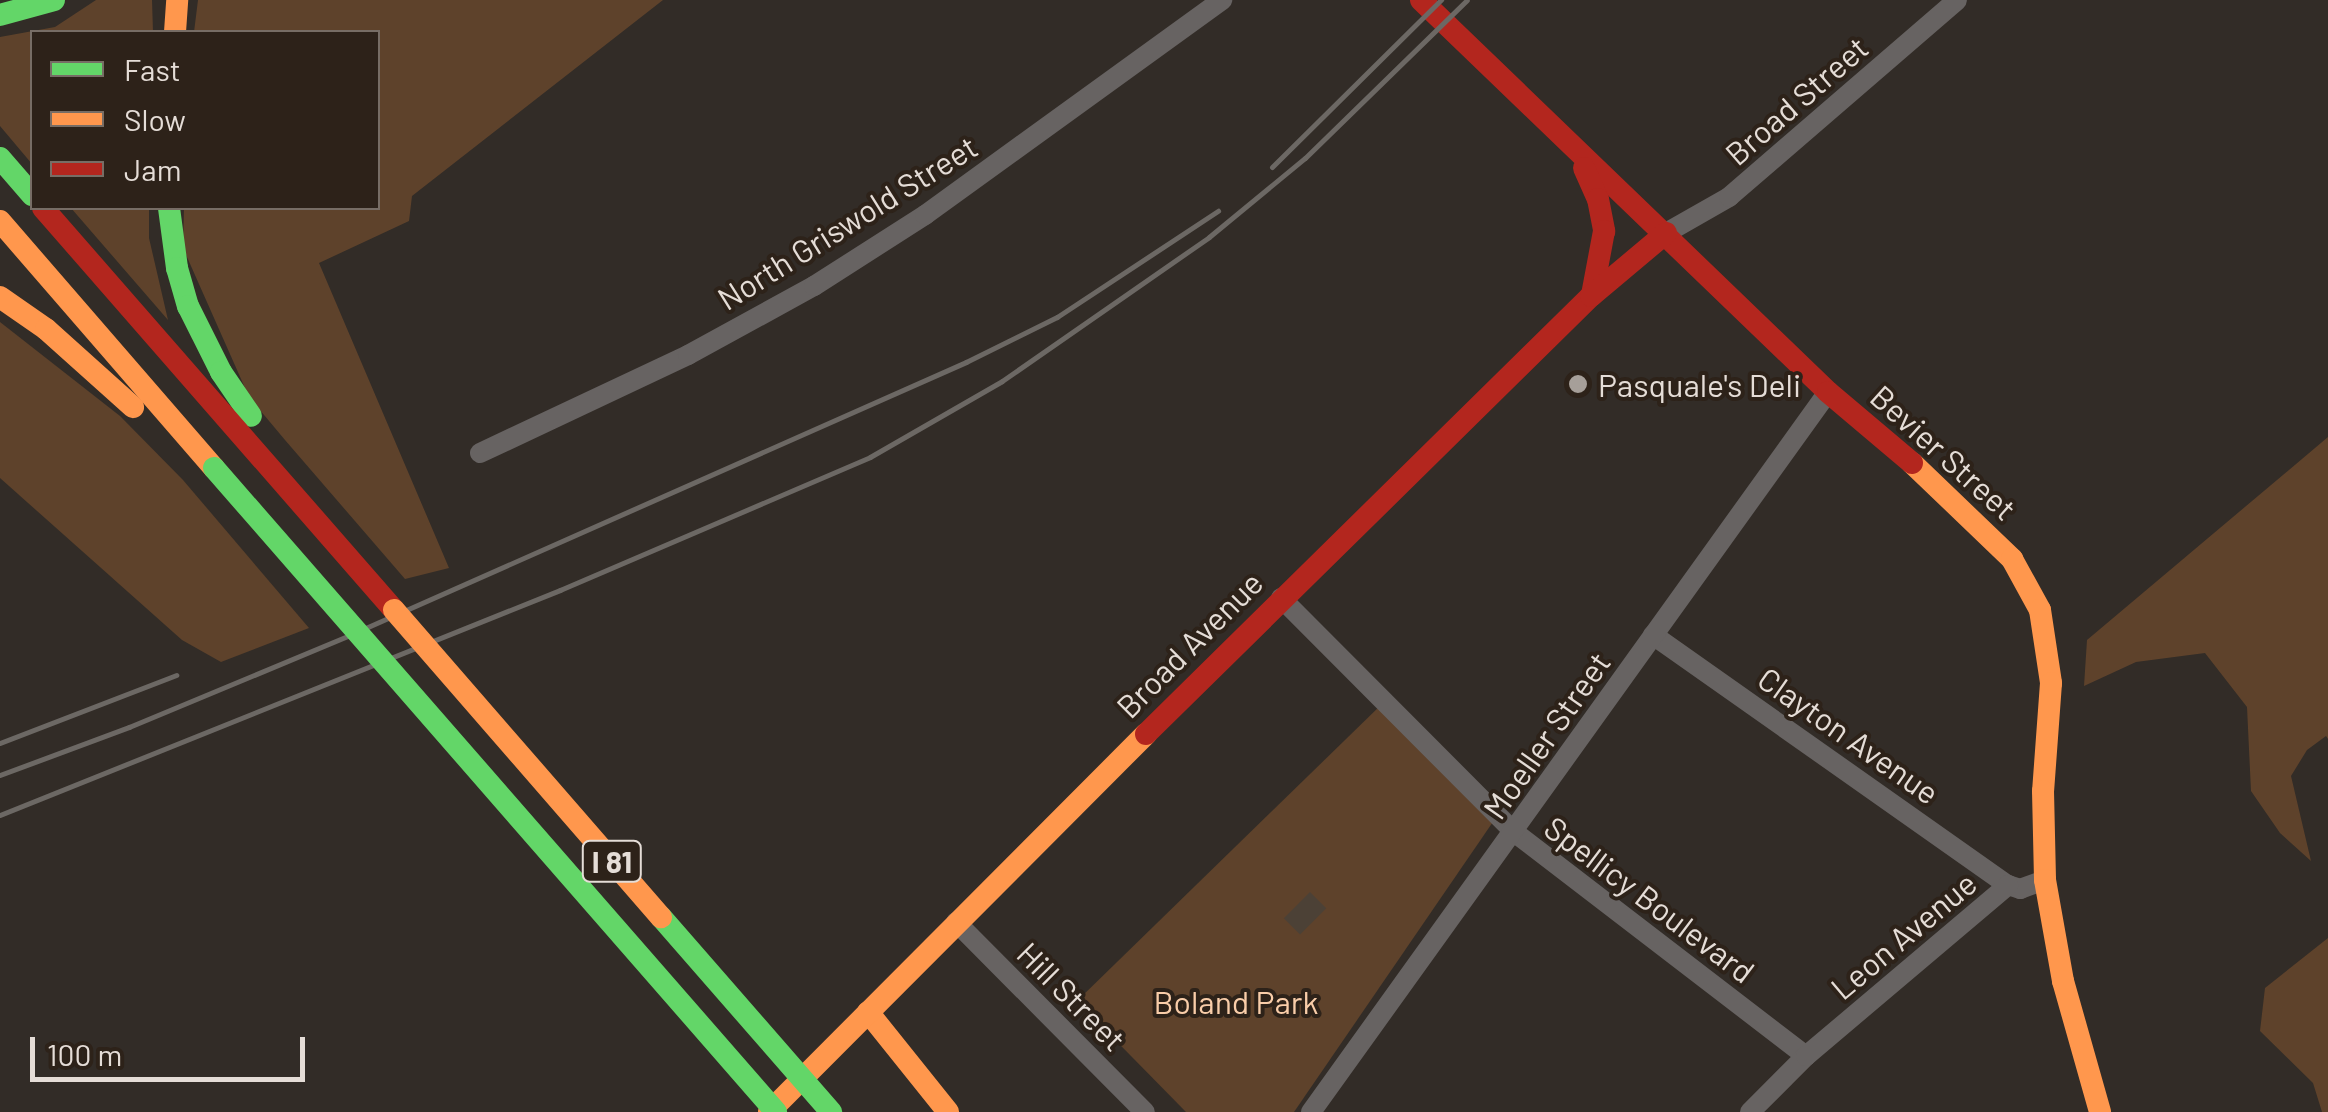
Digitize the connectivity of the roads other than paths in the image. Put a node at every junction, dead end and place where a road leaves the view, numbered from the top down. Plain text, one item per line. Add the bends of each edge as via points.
1 (54, 0) edge
2 (176, 0) edge
3 (1222, 0) edge
4 (1420, 0) edge
5 (1958, 0) edge
6 (0, 15) edge
7 (174, 30) edge
8 (1561, 139) junction
9 (0, 158) edge
10 (30, 193) edge
11 (45, 210) edge
12 (169, 210) edge
13 (0, 221) edge
14 (1666, 232) junction
15 (1592, 296) junction
16 (0, 297) edge
17 (1828, 392) junction
18 (265, 448) junction
19 (480, 453) dead end
20 (204, 471) junction
21 (1281, 598) junction
22 (1653, 636) junction
23 (1514, 832) junction
24 (2045, 880) junction
25 (2008, 885) junction
26 (956, 922) junction
27 (868, 1012) junction
28 (1806, 1056) junction
29 (772, 1112) edge
30 (830, 1112) edge
31 (948, 1112) edge
32 (1145, 1112) edge
33 (1311, 1112) edge
34 (1750, 1112) edge
35 (2100, 1112) edge

1 - 6 main road
2 - 7 main road
3 - 19 street, North Griswold Street via 925,215 814,286 688,355
4 - 8 main road, Bevier Street
5 - 14 street, Broad Street via 1729,197
8 - 14 main road, Bevier Street
8 - 15 main road via 1590,178 1602,219
9 - 10 main road
11 - 18 main road
12 - 18 main road via 178,268 198,328
13 - 20 main road, I 81
14 - 15 main road, Broad Avenue
14 - 17 main road, Bevier Street
15 - 21 main road, Broad Avenue
16 - 20 main road via 100,375
17 - 22 street, Moeller Street
17 - 24 main road, Bevier Street via 1983,528 2012,559 2040,610 2052,683 2043,790
18 - 30 main road, I 81, bridge via 394,610
20 - 29 main road, I 81, bridge via 362,637
21 - 23 street, Spellicy Boulevard
21 - 26 main road, Broad Avenue
22 - 23 street, Moeller Street
22 - 25 street, Clayton Avenue
23 - 28 street, Spellicy Boulevard
23 - 33 street, Moeller Street
24 - 25 street, Leon Avenue via 2020,890
24 - 35 main road, Bevier Street via 2063,981
25 - 28 street, Leon Avenue
26 - 27 main road, Broad Avenue
26 - 32 street, Hill Street
27 - 29 main road, Broad Avenue
27 - 31 main road
28 - 34 street

